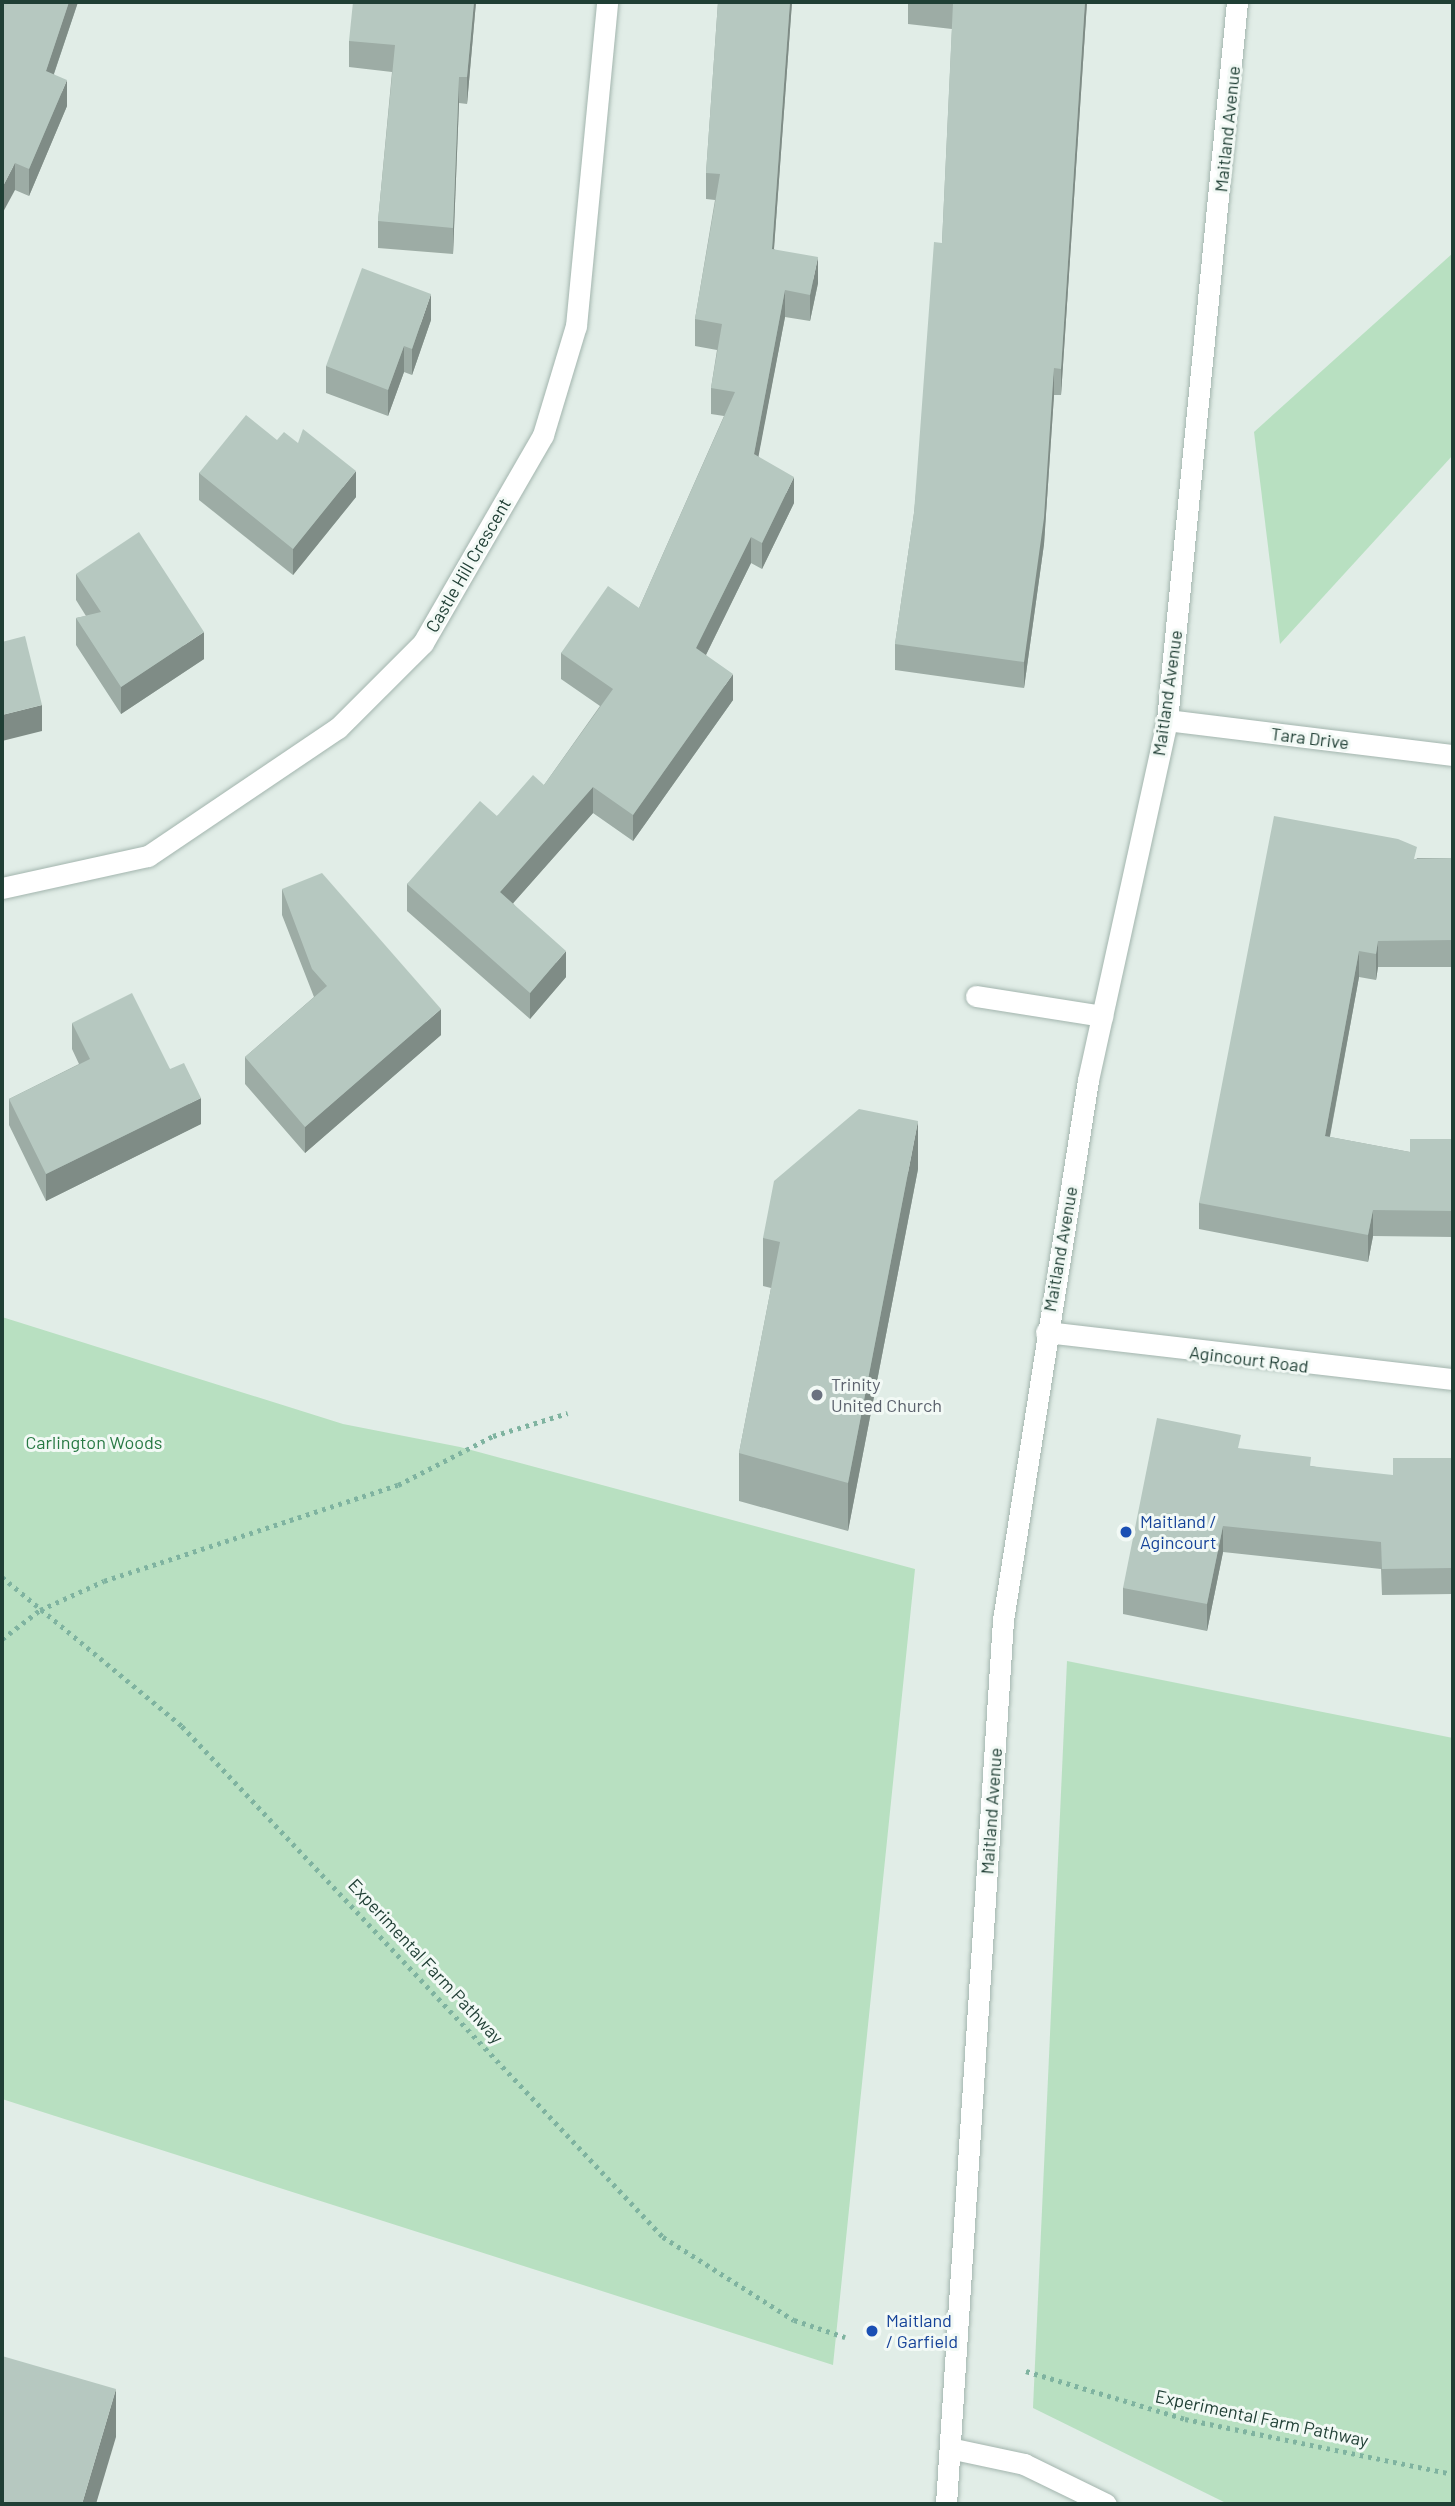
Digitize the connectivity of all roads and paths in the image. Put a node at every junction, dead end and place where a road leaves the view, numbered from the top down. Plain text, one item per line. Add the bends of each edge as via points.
1 (607, 2) edge
2 (1237, 2) edge
3 (1167, 720) junction
4 (1453, 755) edge
5 (2, 888) edge
6 (975, 996) dead end
7 (1102, 1016) junction
8 (1046, 1332) junction
9 (1453, 1379) edge
10 (568, 1413) dead end
11 (2, 1577) edge
12 (40, 1610) junction
13 (2, 1639) edge
14 (845, 2337) dead end
15 (1026, 2371) dead end
16 (954, 2449) junction
17 (1453, 2474) edge
18 (946, 2504) edge
19 (1106, 2504) edge

1 - 5 main road, Castle Hill Crescent via 576,326 543,435 423,643 338,728 148,856
2 - 3 main road, Maitland Avenue
3 - 4 main road, Tara Drive
3 - 7 main road, Maitland Avenue
6 - 7 main road
7 - 8 main road, Maitland Avenue
8 - 9 main road, Agincourt Road via 1287,1365
8 - 16 main road, Maitland Avenue via 1003,1619
10 - 12 path via 493,1436 398,1485 104,1581
11 - 12 path, Experimental Farm Pathway
12 - 13 path
12 - 14 path, Experimental Farm Pathway via 182,1726 663,2237 794,2320
15 - 17 path, Experimental Farm Pathway via 1185,2419
16 - 18 main road, Maitland Avenue
16 - 19 main road via 1024,2464

